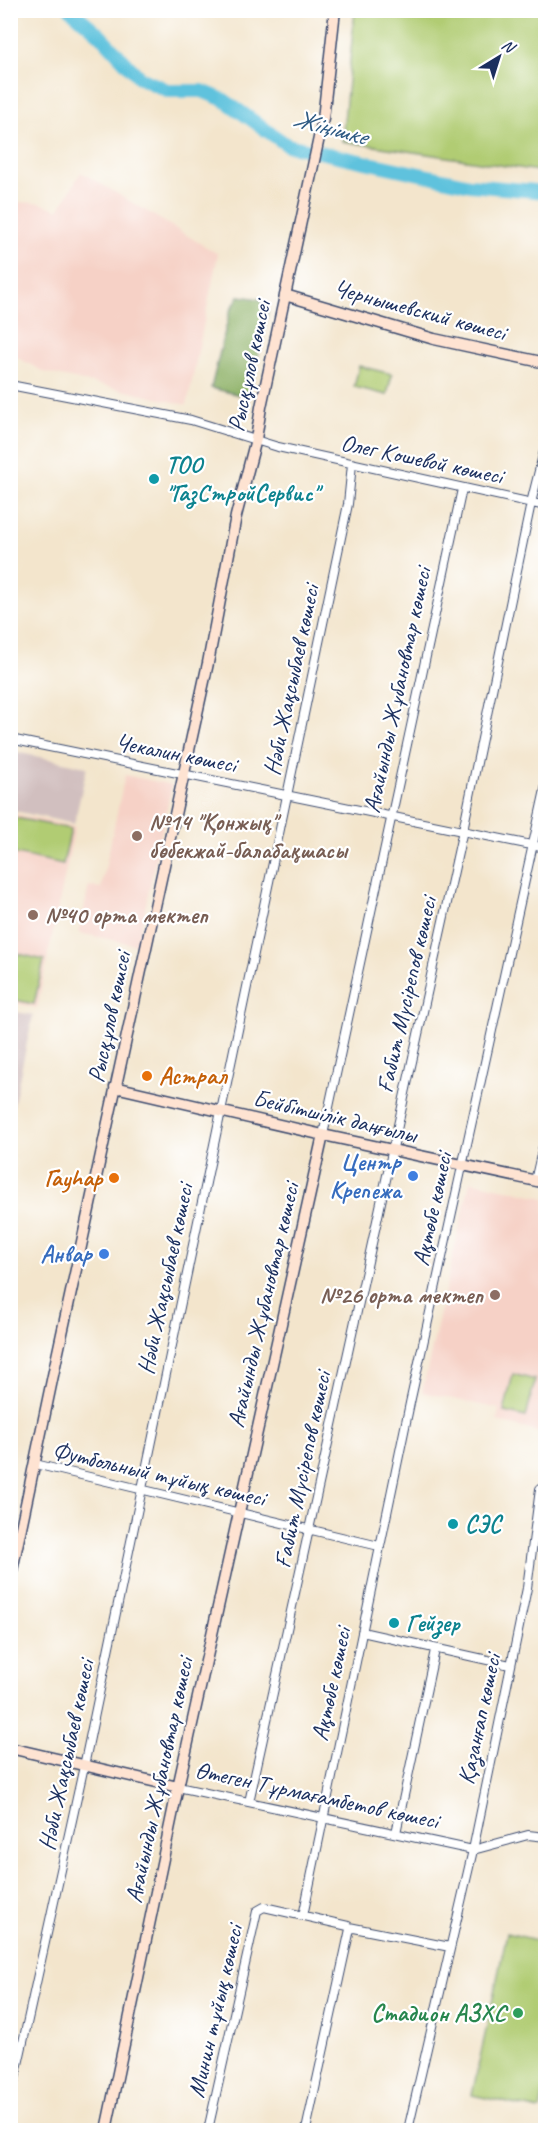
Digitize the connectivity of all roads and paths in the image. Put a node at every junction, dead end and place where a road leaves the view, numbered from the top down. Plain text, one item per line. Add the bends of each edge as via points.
1 (335, 10) edge
2 (285, 295) junction
3 (546, 363) edge
4 (10, 385) edge
5 (256, 439) junction
6 (546, 443) edge
7 (352, 464) junction
8 (462, 489) junction
9 (531, 503) junction
10 (546, 506) edge
11 (10, 739) edge
12 (183, 774) junction
13 (546, 785) edge
14 (287, 794) junction
15 (391, 815) junction
16 (463, 831) junction
17 (533, 845) junction
18 (546, 848) edge
19 (115, 1087) junction
20 (220, 1111) junction
21 (546, 1133) edge
22 (323, 1135) junction
23 (391, 1150) junction
24 (461, 1165) junction
25 (540, 1182) edge
26 (35, 1464) junction
27 (540, 1489) dead end
28 (141, 1490) junction
29 (238, 1513) junction
30 (310, 1530) junction
31 (379, 1546) junction
32 (10, 1580) edge
33 (362, 1632) junction
34 (435, 1650) junction
35 (510, 1665) junction
36 (10, 1748) edge
37 (84, 1766) junction
38 (178, 1787) junction
39 (249, 1802) junction
40 (322, 1817) junction
41 (396, 1833) junction
42 (546, 1837) edge
43 (472, 1850) junction
44 (303, 1916) junction
45 (349, 1927) junction
46 (450, 1947) junction
47 (10, 2101) edge
48 (106, 2130) edge
49 (208, 2130) edge
50 (306, 2130) edge
51 (408, 2130) edge

1 - 2 street, Рысқұлов көшсеі via 323,119
2 - 3 street, Чернышевский көшесі via 434,339
2 - 5 street, Рысқұлов көшсеі
4 - 5 street, Олег Кошевой көшесі via 197,421
5 - 7 street, Олег Кошевой көшесі
5 - 12 street, Рысқұлов көшсеі via 236,516
6 - 9 street, Ғабит Мүсірепов көшесі
7 - 8 street, Олег Кошевой көшесі
7 - 14 street, Нәби Жақсыбаев көшесі via 348,504
8 - 9 street, Олег Кошевой көшесі
8 - 15 street, Ағайынды Жұбановтар көшесі
9 - 10 street, Олег Кошевой көшесі
9 - 16 street, Ғабит Мүсірепов көшесі
11 - 12 street, Чекалин көшесі
12 - 14 street, Чекалин көшесі
12 - 19 street, Рысқұлов көшсеі
13 - 17 street, Ақтөбе көшесі
14 - 15 street, Чекалин көшесі
14 - 20 street, Нәби Жақсыбаев көшесі
15 - 16 street, Чекалин көшесі
15 - 22 street, Ағайынды Жұбановтар көшесі
16 - 17 street, Чекалин көшесі
16 - 23 street, Ғабит Мүсірепов көшесі
17 - 18 street, Чекалин көшесі
17 - 24 street, Ақтөбе көшесі
19 - 20 street, Бейбітшілік даңғылы
19 - 26 street, Рысқұлов көшсеі
20 - 22 street, Бейбітшілік даңғылы
20 - 28 street, Нәби Жақсыбаев көшесі
21 - 25 street
22 - 23 street, Бейбітшілік даңғылы
22 - 29 street, Ағайынды Жұбановтар көшесі
23 - 24 street, Бейбітшілік даңғылы
23 - 30 street, Ғабит Мүсірепов көшесі
24 - 25 street, Бейбітшілік даңғылы
24 - 31 street, Ақтөбе көшесі
26 - 28 street, Футбольный тұйық көшесі
26 - 32 street, Рысқұлов көшсеі
27 - 35 street, Қазанғап көшесі via 527,1588
28 - 29 street, Футбольный тұйық көшесі
28 - 37 street, Нәби Жақсыбаев көшесі
29 - 30 street, Футбольный тұйық көшесі
29 - 38 street, Ағайынды Жұбановтар көшесі
30 - 31 street, Футбольный тұйық көшесі
30 - 39 street, Ғабит Мүсірепов көшесі
31 - 33 street, Ақтөбе көшесі
33 - 34 street
33 - 40 street, Ақтөбе көшесі
34 - 35 street
34 - 41 street
35 - 43 street, Қазанғап көшесі
36 - 37 street, Өтеген Тұрмағамбетов көшесі
37 - 38 street, Өтеген Тұрмағамбетов көшесі
37 - 47 street, Нәби Жақсыбаев көшесі
38 - 39 street, Өтеген Тұрмағамбетов көшесі
38 - 48 street, Ағайынды Жұбановтар көшесі
39 - 40 street, Өтеген Тұрмағамбетов көшесі
40 - 41 street, Өтеген Тұрмағамбетов көшесі
40 - 44 street
41 - 43 street, Өтеген Тұрмағамбетов көшесі
42 - 43 street, Өтеген Тұрмағамбетов көшесі via 528,1835
43 - 46 street, Қазанғап көшесі
44 - 45 street, Минин тұйық көшесі
44 - 49 street, Минин тұйық көшесі via 264,1907 257,1911
45 - 46 street, Минин тұйық көшесі
45 - 50 street
46 - 51 street, Қазанғап көшесі

